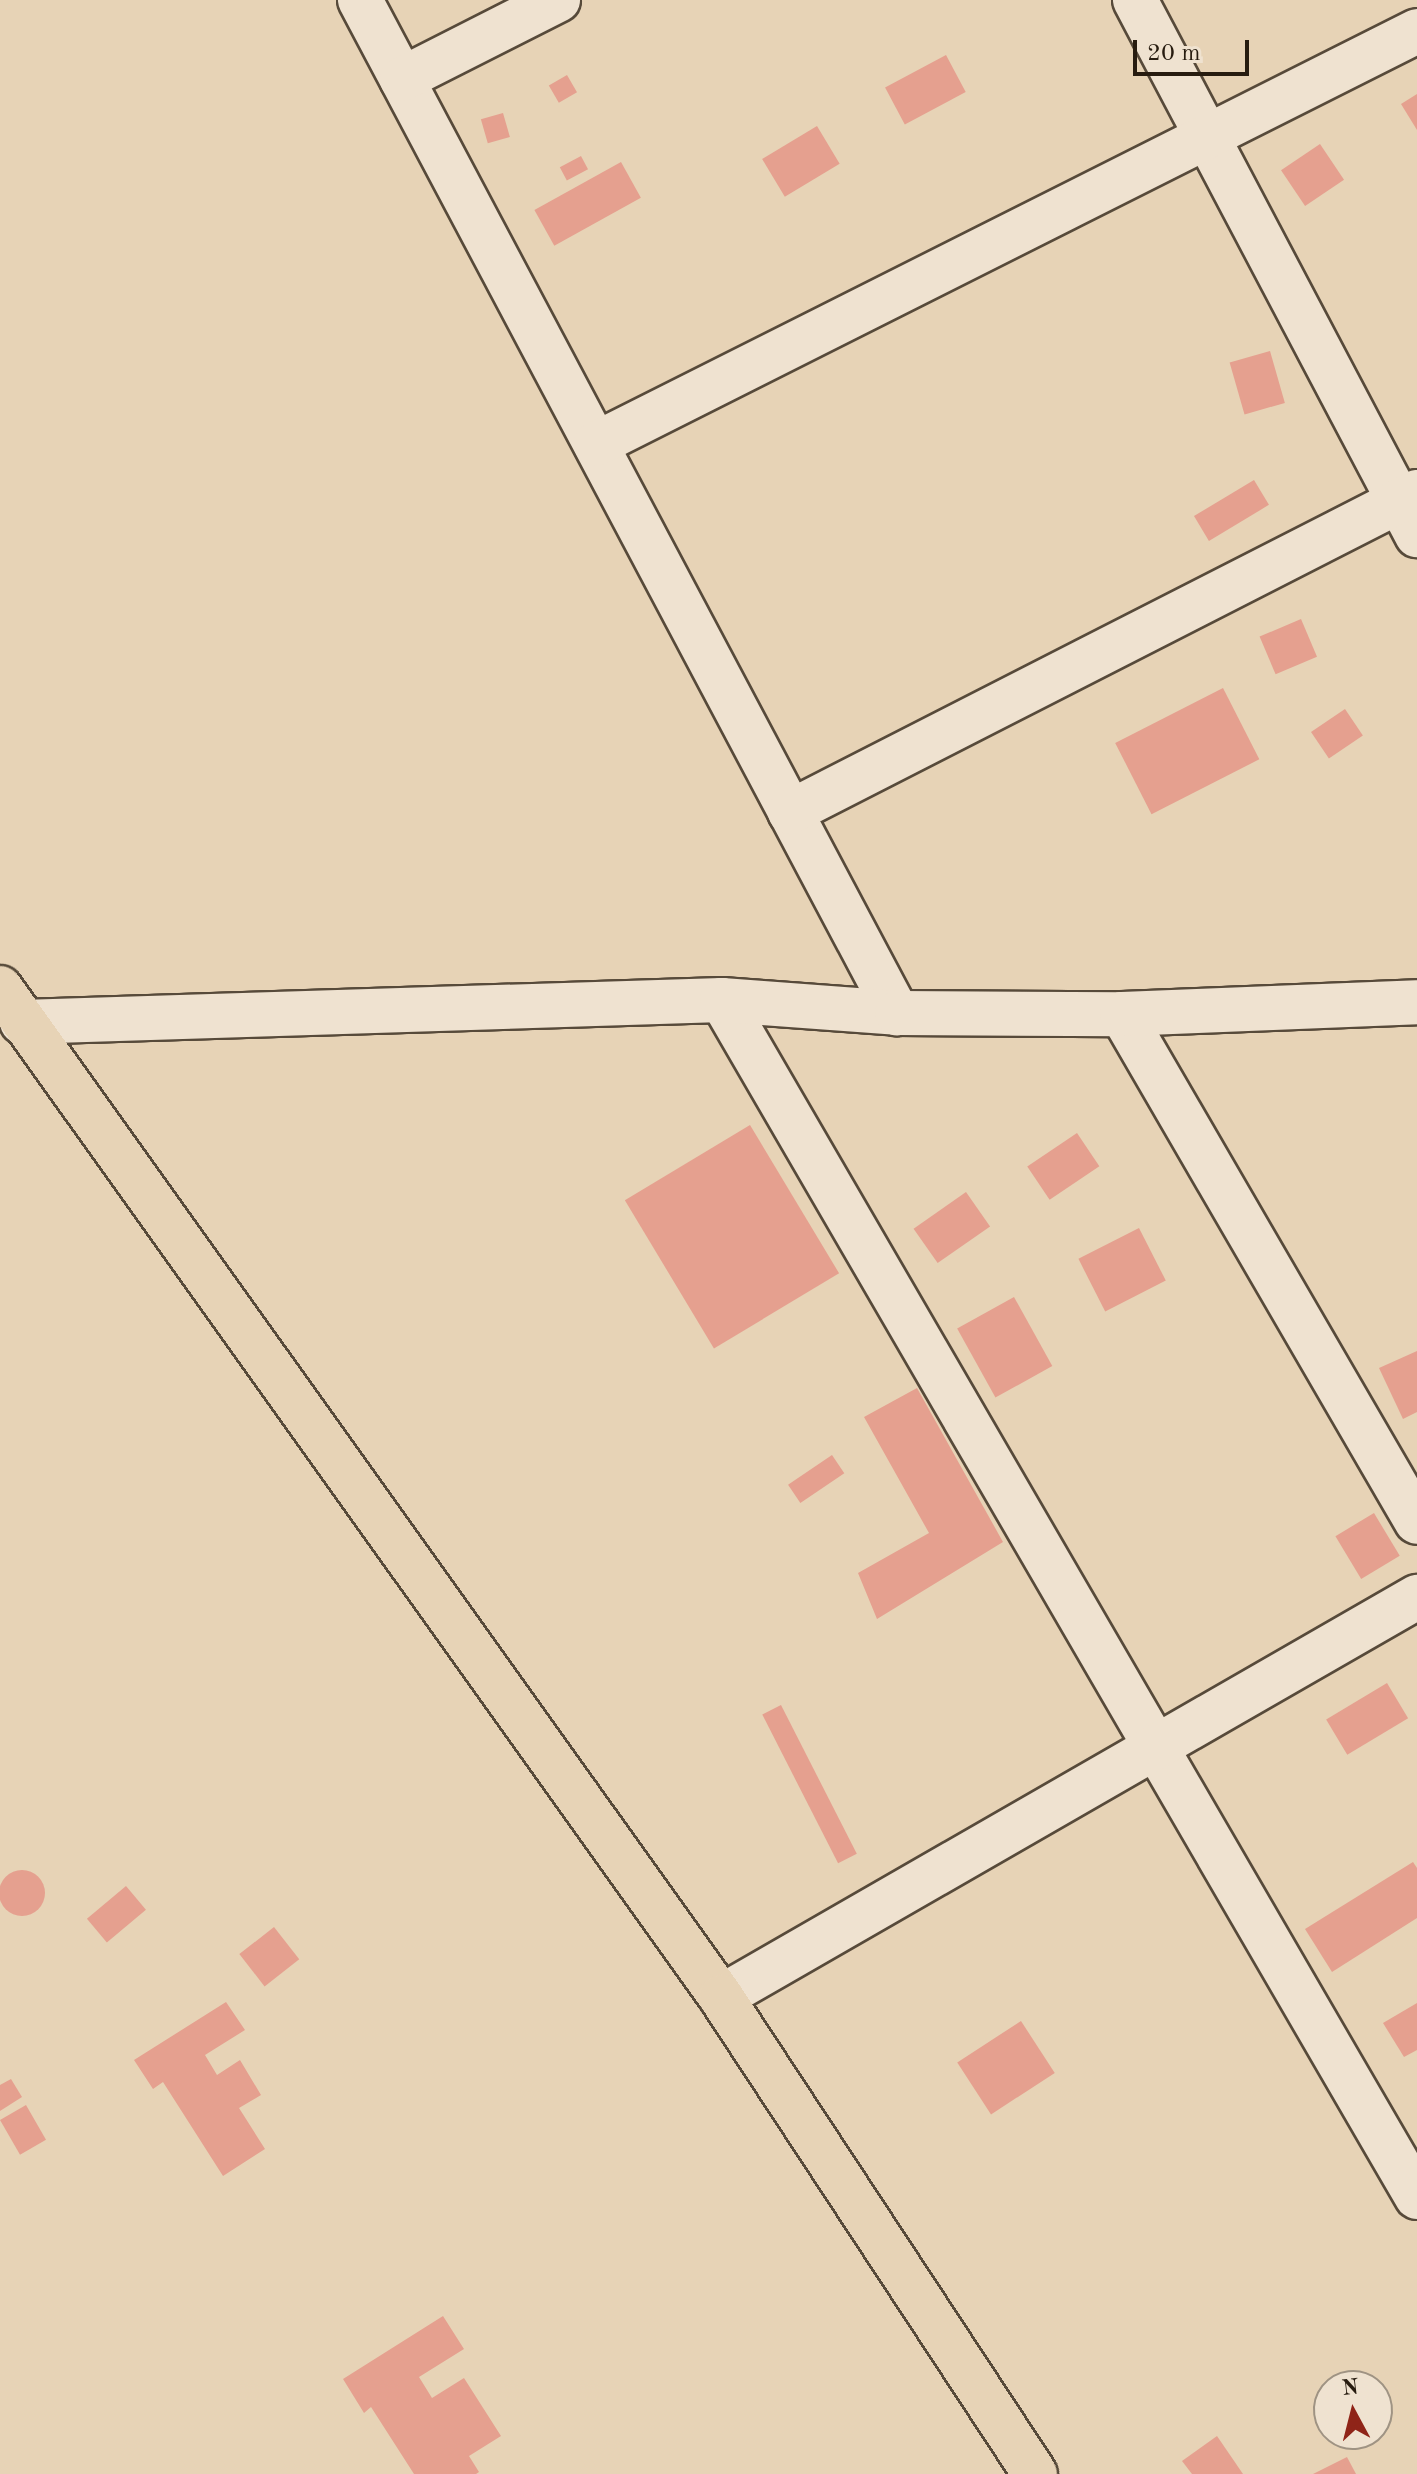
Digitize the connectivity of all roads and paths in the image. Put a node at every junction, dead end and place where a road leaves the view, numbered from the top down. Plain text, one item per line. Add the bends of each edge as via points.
1 (360, 0) edge
2 (558, 0) edge
3 (1135, 0) edge
4 (1417, 31) edge
5 (402, 79) junction
6 (1207, 136) junction
7 (596, 444) junction
8 (1411, 509) edge
9 (790, 812) junction
10 (722, 1000) junction
11 (1417, 1002) edge
12 (11, 1005) edge
13 (897, 1013) junction
14 (1122, 1014) junction
15 (1417, 1522) edge
16 (1417, 1597) edge
17 (1156, 1747) junction
18 (721, 1997) junction
19 (1417, 2197) edge
20 (1035, 2474) edge

1 - 5 street
2 - 5 street
3 - 6 street
4 - 6 street
5 - 7 street
6 - 7 street
6 - 8 street
7 - 9 street
8 - 9 street
9 - 13 street
10 - 12 street
10 - 13 street
10 - 17 street
11 - 14 street
12 - 18 main road
13 - 14 street
14 - 15 street
16 - 17 street
17 - 18 street
17 - 19 street
18 - 20 main road

